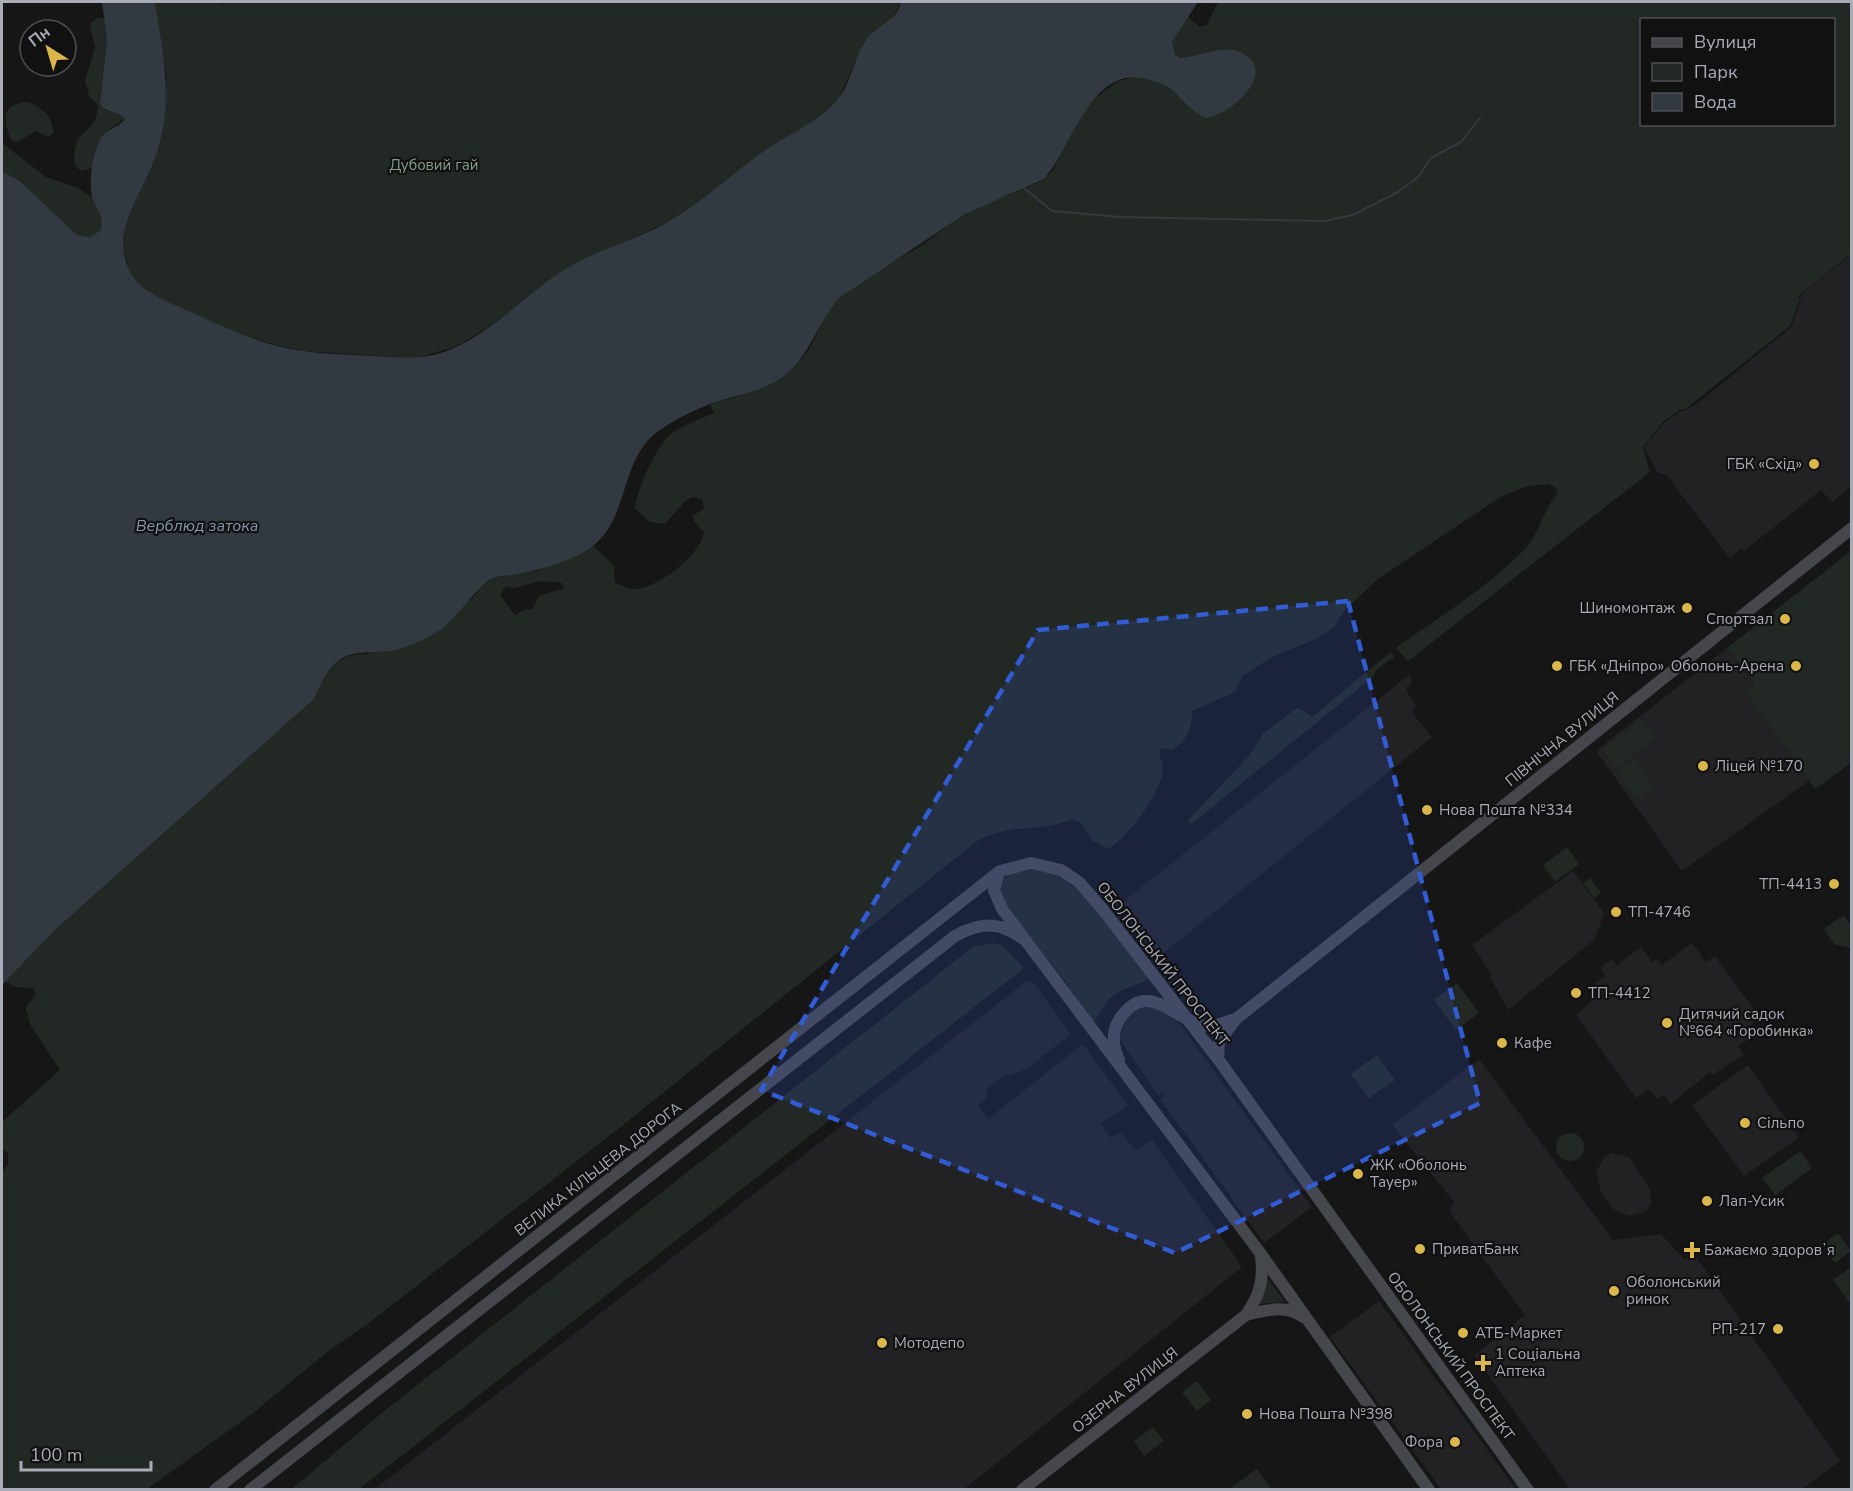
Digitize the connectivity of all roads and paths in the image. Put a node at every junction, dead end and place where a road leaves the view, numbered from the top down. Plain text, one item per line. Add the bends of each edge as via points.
1 (1851, 528) edge
2 (1000, 871) junction
3 (1023, 939) junction
4 (1236, 1019) junction
5 (1190, 1022) junction
6 (1218, 1059) junction
7 (1125, 1072) junction
8 (1261, 1255) junction
9 (1246, 1314) junction
10 (1308, 1321) junction
11 (215, 1490) edge
12 (250, 1490) edge
13 (1022, 1490) edge
14 (1429, 1490) edge
15 (1528, 1490) edge

1 - 4 main road, ПІВНІЧНА ВУЛИЦЯ
2 - 3 main road via 994,884 996,900
2 - 5 main road, ОБОЛОНСЬКИЙ ПРОСПЕКТ via 1039,864 1074,878
2 - 11 main road, ВЕЛИКА КІЛЬЦЕВА ДОРОГА
3 - 7 main road
3 - 12 main road via 998,925 984,924 955,936
4 - 5 main road, ПІВНІЧНА ВУЛИЦЯ via 1209,1026
4 - 6 main road, ПІВНІЧНА ВУЛИЦЯ via 1219,1041
5 - 6 main road, ОБОЛОНСЬКИЙ ПРОСПЕКТ
5 - 7 main road via 1165,1004 1143,1003 1131,1008 1117,1024 1113,1040
6 - 15 main road, ОБОЛОНСЬКИЙ ПРОСПЕКТ
7 - 8 main road
8 - 9 main road via 1262,1284
8 - 10 main road
9 - 10 main road via 1285,1309
9 - 13 main road, ОЗЕРНА ВУЛИЦЯ
10 - 14 main road

